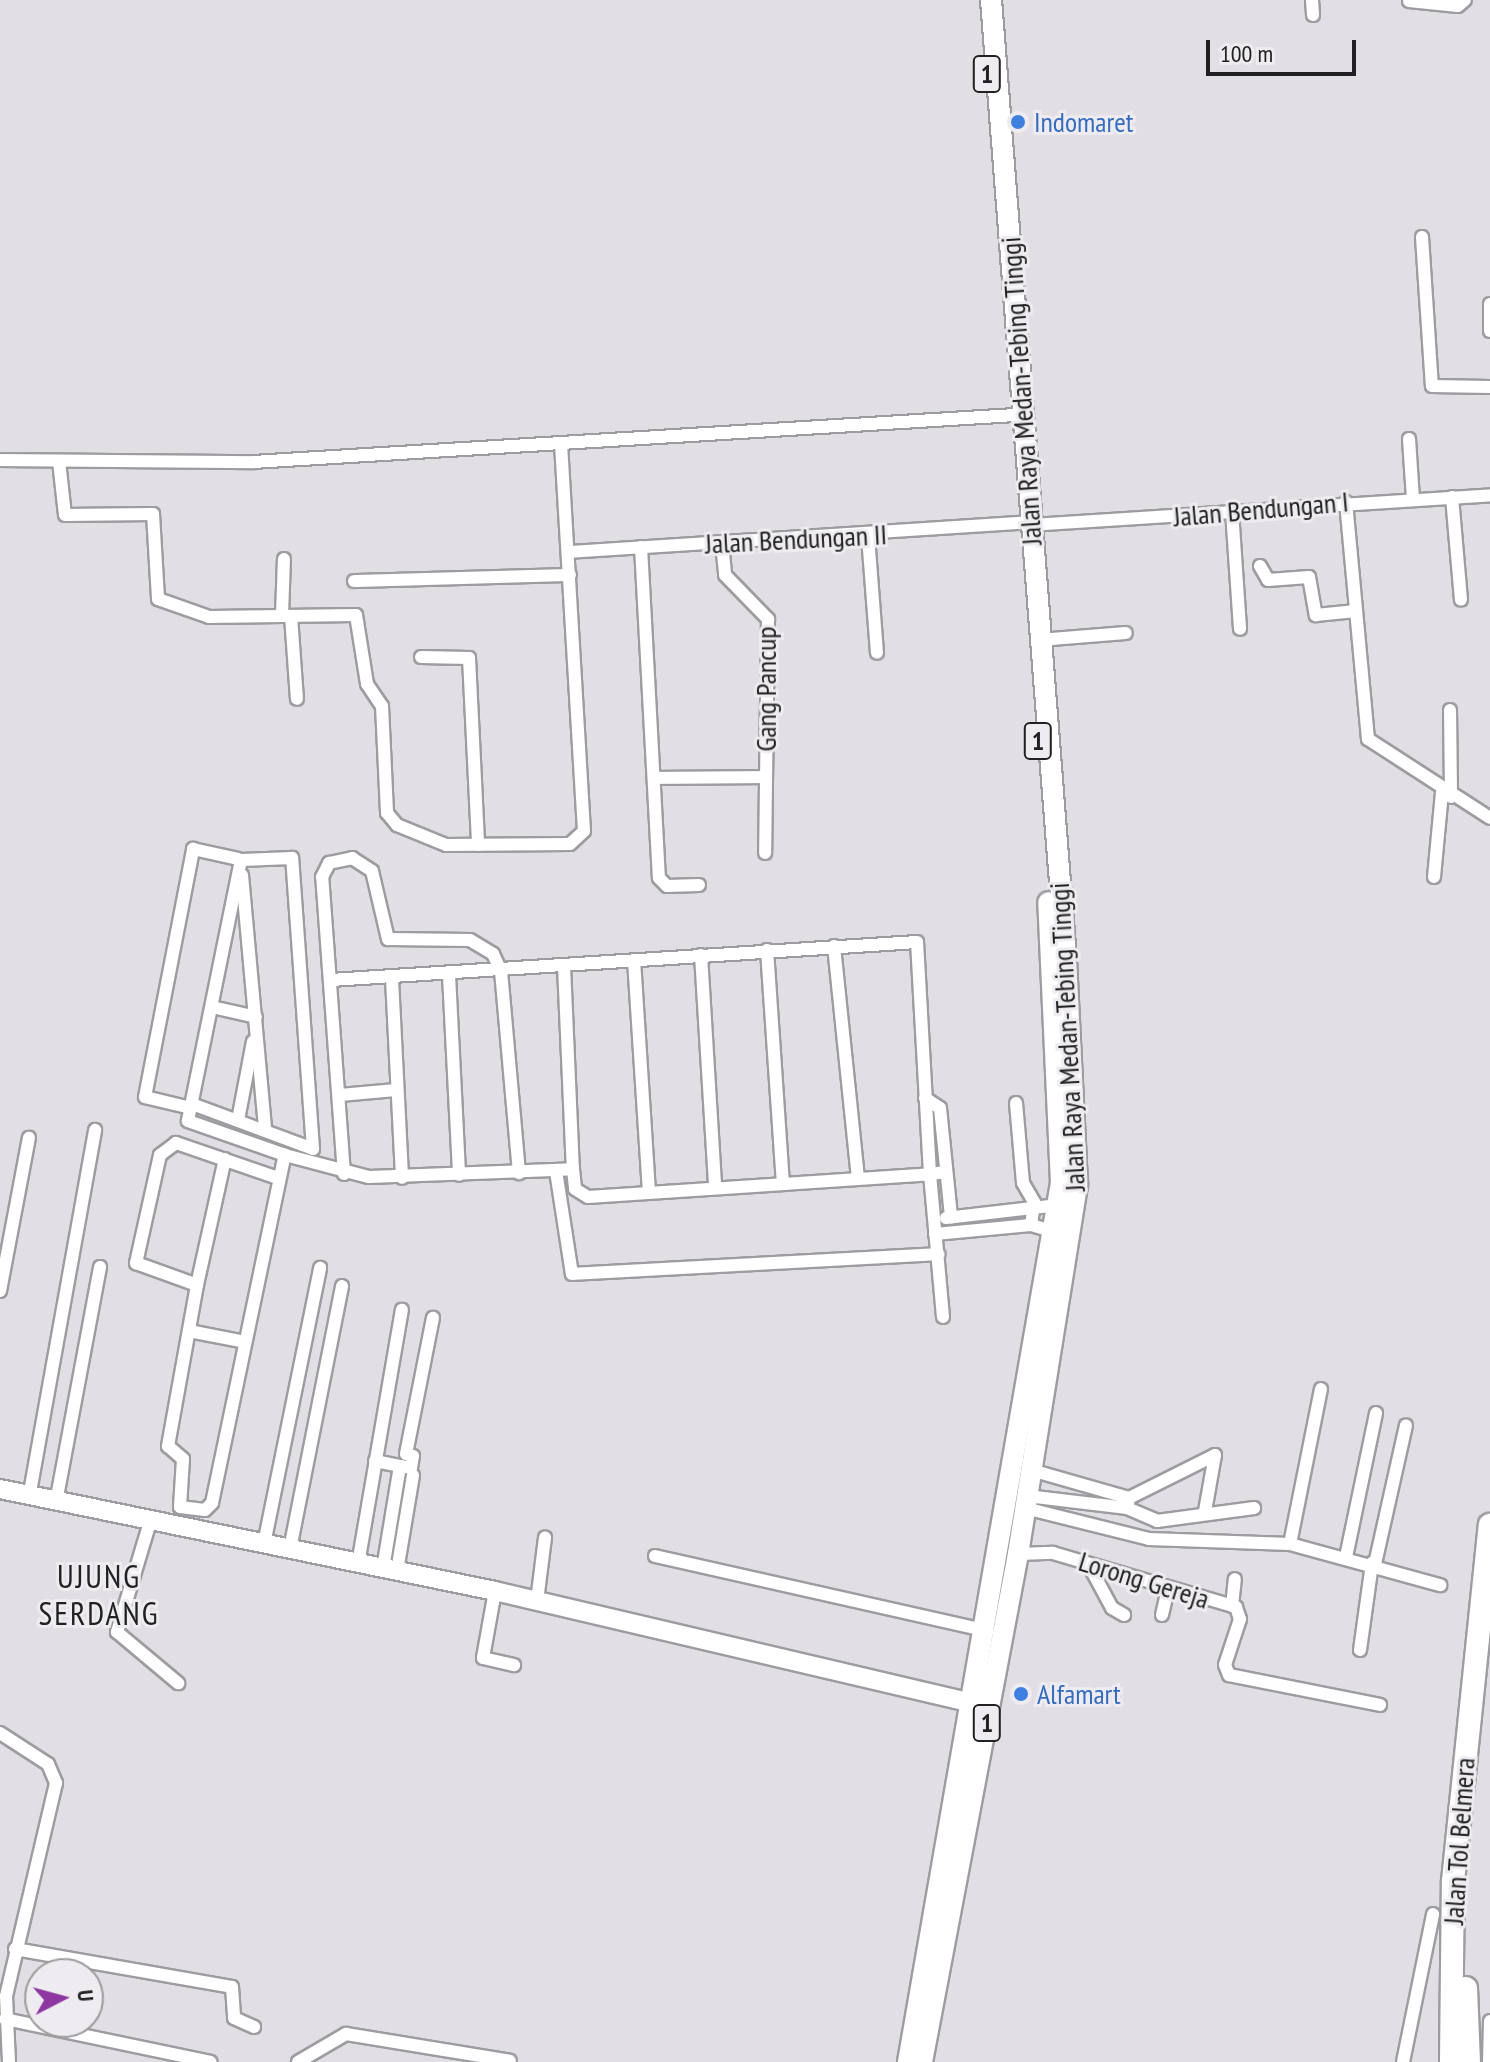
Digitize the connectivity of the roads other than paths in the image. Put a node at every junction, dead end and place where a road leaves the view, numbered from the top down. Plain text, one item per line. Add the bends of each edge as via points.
1 (981, 0) edge
2 (991, 0) edge
3 (1312, 0) edge
4 (1465, 0) edge
5 (1409, 1) edge
6 (1313, 15) dead end
7 (1422, 237) dead end
8 (1490, 304) edge
9 (1490, 331) edge
10 (1490, 387) edge
11 (1014, 415) junction
12 (1409, 439) dead end
13 (561, 444) junction
14 (0, 460) edge
15 (59, 461) junction
16 (1490, 495) edge
17 (1452, 497) junction
18 (1413, 499) junction
19 (1346, 502) junction
20 (1232, 511) junction
21 (1027, 524) junction
22 (868, 536) junction
23 (722, 544) junction
24 (641, 547) junction
25 (569, 552) junction
26 (284, 559) dead end
27 (1260, 566) dead end
28 (570, 575) junction
29 (354, 581) dead end
30 (1461, 600) dead end
31 (1356, 611) junction
32 (287, 615) junction
33 (1240, 629) dead end
34 (1126, 633) dead end
35 (1039, 640) junction
36 (877, 653) dead end
37 (421, 657) dead end
38 (297, 699) dead end
39 (1450, 710) dead end
40 (766, 777) junction
41 (654, 778) junction
42 (1446, 794) junction
43 (1487, 814) edge
44 (478, 845) junction
45 (765, 853) dead end
46 (239, 860) junction
47 (1434, 877) dead end
48 (699, 885) dead end
49 (834, 946) junction
50 (767, 950) junction
51 (701, 955) junction
52 (634, 960) junction
53 (564, 966) junction
54 (501, 971) junction
55 (449, 975) junction
56 (392, 979) junction
57 (331, 980) junction
58 (212, 1007) junction
59 (256, 1020) junction
60 (396, 1090) junction
61 (340, 1095) junction
62 (925, 1098) junction
63 (1016, 1103) dead end
64 (192, 1106) junction
65 (238, 1120) junction
66 (95, 1130) dead end
67 (265, 1130) junction
68 (29, 1138) dead end
69 (225, 1159) junction
70 (280, 1165) junction
71 (573, 1169) junction
72 (556, 1171) junction
73 (946, 1172) junction
74 (340, 1173) junction
75 (519, 1173) junction
76 (930, 1174) junction
77 (459, 1175) junction
78 (402, 1178) junction
79 (858, 1178) junction
80 (783, 1182) junction
81 (715, 1186) junction
82 (649, 1190) junction
83 (1058, 1205) junction
84 (1033, 1209) junction
85 (951, 1217) junction
86 (934, 1218) junction
87 (1031, 1225) junction
88 (1055, 1232) junction
89 (935, 1234) junction
90 (938, 1254) junction
91 (100, 1267) dead end
92 (320, 1268) dead end
93 (197, 1285) junction
94 (342, 1286) dead end
95 (0, 1291) edge
96 (402, 1310) dead end
97 (943, 1317) dead end
98 (433, 1318) dead end
99 (189, 1331) junction
100 (241, 1341) junction
101 (1037, 1387) junction
102 (1321, 1389) dead end
103 (1376, 1413) dead end
104 (1032, 1416) junction
105 (1406, 1425) dead end
106 (375, 1461) junction
107 (400, 1466) junction
108 (1031, 1470) junction
109 (413, 1475) dead end
110 (0, 1489) edge
111 (30, 1492) junction
112 (1074, 1492) junction
113 (57, 1497) junction
114 (1026, 1502) junction
115 (1128, 1503) junction
116 (1254, 1508) dead end
117 (1205, 1511) junction
118 (150, 1522) junction
119 (1490, 1525) edge
120 (545, 1538) dead end
121 (264, 1544) junction
122 (1290, 1544) junction
123 (290, 1549) junction
124 (1018, 1554) junction
125 (655, 1556) dead end
126 (1346, 1557) junction
127 (358, 1564) junction
128 (1374, 1564) junction
129 (1091, 1569) junction
130 (390, 1570) junction
131 (1235, 1579) dead end
132 (1440, 1585) dead end
133 (1168, 1588) junction
134 (495, 1591) junction
135 (537, 1601) junction
136 (1232, 1606) junction
137 (1124, 1615) dead end
138 (1162, 1615) dead end
139 (988, 1631) junction
140 (1490, 1640) edge
141 (1360, 1650) dead end
142 (514, 1665) dead end
143 (178, 1683) dead end
144 (973, 1703) junction
145 (1380, 1705) dead end
146 (0, 1733) edge
147 (1433, 1914) dead end
148 (15, 1949) junction
149 (5, 2019) junction
150 (1490, 2021) edge
151 (254, 2027) dead end
152 (510, 2061) edge
153 (9, 2062) edge
154 (211, 2062) edge
155 (298, 2062) edge
156 (908, 2062) edge
157 (922, 2062) edge
158 (1403, 2062) edge
159 (1451, 2062) edge
160 (1469, 2062) edge
161 (1489, 2062) edge

1 - 11 highway, Jalan Raya Medan-Tebing Tinggi / 1
2 - 21 highway, Jalan Raya Medan-Tebing Tinggi / 1
3 - 6 street
4 - 5 street via 1458,6
7 - 10 street via 1432,386
8 - 9 street
11 - 13 street
11 - 21 highway, Jalan Raya Medan-Tebing Tinggi / 1
12 - 18 street
13 - 15 street via 253,462
13 - 25 street
14 - 15 street
15 - 32 street via 65,515 153,514 158,599 209,617
16 - 17 street, Jalan Bendungan I
17 - 18 street, Jalan Bendungan I
17 - 30 street
18 - 19 street, Jalan Bendungan I
19 - 20 street, Jalan Bendungan I
19 - 31 street
20 - 21 street, Jalan Bendungan I
20 - 33 street
21 - 22 street, Jalan Bendungan II
21 - 35 highway, Jalan Raya Medan-Tebing Tinggi / 1
21 - 83 highway, Jalan Raya Medan-Tebing Tinggi / 1 via 1053,991
22 - 23 street, Jalan Bendungan II
22 - 36 street
23 - 24 street, Jalan Bendungan II
23 - 40 street, Gang Pancup via 725,575 768,619
24 - 25 street, Jalan Bendungan II
24 - 41 street
25 - 28 street
26 - 32 street
27 - 31 street via 1268,580 1309,577 1316,615
28 - 29 street
28 - 44 street via 583,835 570,844
31 - 42 street via 1370,742
32 - 38 street
32 - 44 street via 349,611 358,619 367,684 382,706 390,818 437,843
34 - 35 street
35 - 101 highway, Jalan Raya Medan-Tebing Tinggi / 1 via 1076,1149 1073,1242 1051,1352
37 - 44 street via 469,658
39 - 42 street
40 - 41 street
40 - 45 street, Gang Pancup
41 - 48 street via 660,883
42 - 43 street
42 - 47 street
46 - 58 street
46 - 59 street
46 - 64 street via 193,849 145,1097
46 - 67 street via 292,858 313,1149
49 - 50 street
49 - 62 street via 917,942
49 - 79 street
50 - 51 street
50 - 80 street
51 - 52 street
51 - 81 street
52 - 53 street
52 - 82 street
53 - 54 street
53 - 71 street
54 - 55 street
54 - 57 street via 478,942 388,939 368,864 338,858 322,877
54 - 75 street
55 - 56 street
55 - 77 street
56 - 57 street
56 - 60 street
57 - 61 street
58 - 59 street
58 - 64 street
59 - 65 street
59 - 67 street
60 - 61 street
60 - 78 street
61 - 74 street
62 - 73 street via 940,1108
62 - 76 street
63 - 84 street via 1023,1183
64 - 65 street
64 - 70 street via 188,1121
65 - 67 street
66 - 111 street
68 - 95 street
69 - 70 street
69 - 93 street
69 - 93 street via 164,1145 136,1258 141,1270
70 - 74 street
70 - 100 street
71 - 72 street
71 - 82 street via 575,1189 588,1197
72 - 75 street
72 - 90 street via 572,1274
73 - 76 street
73 - 85 street
74 - 78 street
75 - 77 street
76 - 79 street
76 - 86 street
77 - 78 street
79 - 80 street
80 - 81 street
81 - 82 street
83 - 84 street
83 - 88 highway, Jalan Raya Medan-Tebing Tinggi / 1
84 - 85 street
84 - 87 street
85 - 86 street
86 - 89 street
87 - 88 street
87 - 89 street
88 - 101 highway, Jalan Raya Medan-Tebing Tinggi / 1 via 1032,1364
89 - 90 street
90 - 97 street
91 - 113 street
92 - 121 street
93 - 99 street
94 - 123 street
96 - 106 street
98 - 107 street via 406,1454 413,1456 411,1468
99 - 100 street
99 - 100 street via 168,1446 183,1459 180,1507 205,1510 212,1503
101 - 104 highway, Jalan Raya Medan-Tebing Tinggi / 1
102 - 122 street
103 - 126 street
104 - 108 highway, Jalan Raya Medan-Tebing Tinggi / 1
104 - 139 highway, Jalan Raya Medan-Tebing Tinggi / 1
105 - 128 street
106 - 107 street
106 - 127 street
107 - 130 street
108 - 112 street
108 - 114 highway, Jalan Raya Medan-Tebing Tinggi / 1
109 - 130 street
110 - 111 main road
111 - 113 main road
112 - 114 street
112 - 115 street
113 - 118 main road
114 - 122 street via 1149,1539
114 - 124 highway, Jalan Raya Medan-Tebing Tinggi / 1
115 - 117 street via 1157,1521
115 - 117 street via 1215,1455 1216,1482
116 - 117 street
118 - 121 main road
118 - 143 street via 117,1632
119 - 159 highway, Jalan Tol Belmera via 1453,1881
120 - 135 street
121 - 123 main road
122 - 126 street
123 - 127 main road
124 - 129 street, Lorong Gereja via 1053,1553
124 - 157 highway, Jalan Raya Medan-Tebing Tinggi / 1
125 - 139 street
126 - 128 street
127 - 130 main road
128 - 132 street
128 - 141 street
129 - 133 street, Lorong Gereja
129 - 137 street via 1106,1600
130 - 134 main road
131 - 136 street
133 - 136 street, Lorong Gereja
133 - 138 street
134 - 135 main road
134 - 142 street via 483,1658
135 - 144 main road
136 - 145 street, Lorong Gereja via 1240,1619 1225,1665 1229,1675
139 - 144 highway, Jalan Raya Medan-Tebing Tinggi / 1
140 - 160 highway, Jalan Tol Belmera via 1467,1884
144 - 156 highway, Jalan Raya Medan-Tebing Tinggi / 1
146 - 148 street via 48,1764 56,1783
147 - 158 street
148 - 149 street
148 - 151 street via 232,1987 234,2018
149 - 153 street
149 - 154 street
150 - 161 street
152 - 155 street via 346,2034

